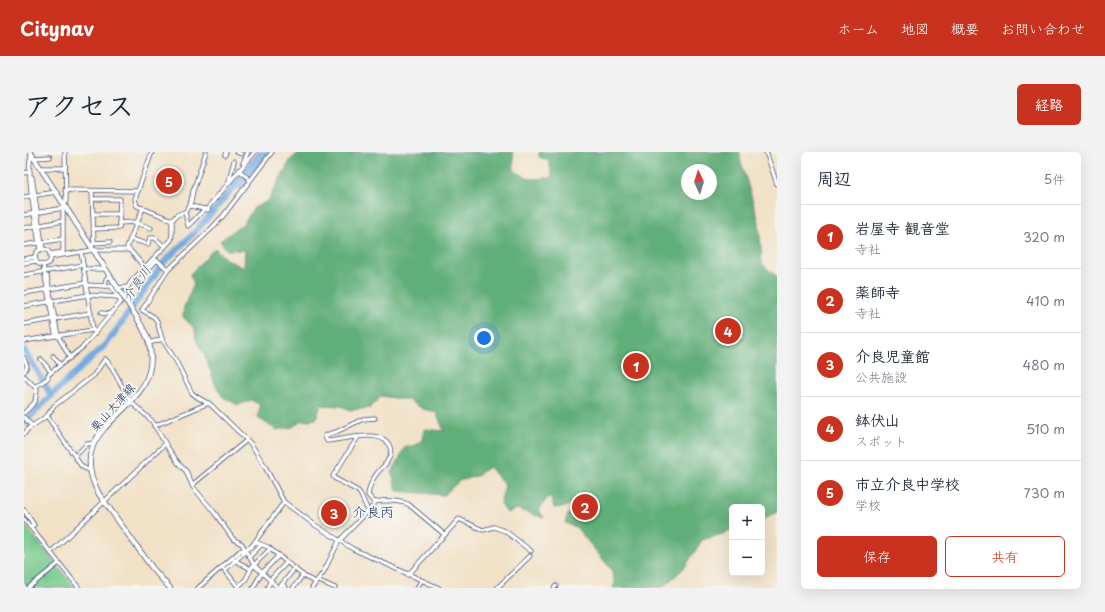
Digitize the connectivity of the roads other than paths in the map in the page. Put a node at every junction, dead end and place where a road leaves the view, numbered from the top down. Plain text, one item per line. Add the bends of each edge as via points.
1 (65, 152) edge
2 (152, 152) edge
3 (206, 152) edge
4 (248, 152) edge
5 (255, 152) edge
6 (272, 152) edge
7 (767, 152) edge
8 (31, 156) edge
9 (50, 157) dead end
10 (24, 161) edge
11 (234, 161) dead end
12 (777, 167) edge
13 (40, 168) junction
14 (65, 168) junction
15 (240, 169) junction
16 (772, 169) junction
17 (30, 172) junction
18 (24, 173) edge
19 (249, 179) junction
20 (229, 182) junction
21 (32, 183) junction
22 (24, 184) edge
23 (777, 184) edge
24 (65, 190) junction
25 (92, 191) junction
26 (138, 191) junction
27 (56, 192) junction
28 (33, 196) junction
29 (24, 197) edge
30 (92, 199) junction
31 (190, 206) junction
32 (64, 207) junction
33 (143, 208) junction
34 (205, 209) junction
35 (185, 212) junction
36 (36, 213) junction
37 (93, 214) junction
38 (120, 214) junction
39 (24, 215) edge
40 (172, 220) junction
41 (63, 221) junction
42 (119, 222) junction
43 (137, 223) junction
44 (38, 225) junction
45 (24, 228) edge
46 (151, 228) dead end
47 (93, 229) junction
48 (63, 239) junction
49 (130, 239) junction
50 (40, 242) junction
51 (110, 242) dead end
52 (168, 244) junction
53 (24, 245) edge
54 (93, 247) junction
55 (165, 247) junction
56 (41, 250) junction
57 (128, 250) junction
58 (81, 252) junction
59 (50, 256) junction
60 (24, 258) edge
61 (36, 259) junction
62 (157, 260) junction
63 (24, 263) edge
64 (44, 265) junction
65 (83, 267) junction
66 (144, 268) junction
67 (105, 269) junction
68 (167, 269) junction
69 (45, 272) junction
70 (24, 275) edge
71 (109, 276) junction
72 (86, 284) junction
73 (105, 286) junction
74 (118, 288) junction
75 (48, 289) junction
76 (24, 293) edge
77 (88, 295) junction
78 (118, 297) junction
79 (50, 302) junction
80 (24, 306) edge
81 (142, 310) junction
82 (91, 313) junction
83 (101, 313) dead end
84 (112, 314) junction
85 (137, 317) junction
86 (54, 319) junction
87 (24, 324) edge
88 (95, 331) junction
89 (58, 336) junction
90 (162, 339) junction
91 (24, 341) edge
92 (149, 343) junction
93 (53, 356) dead end
94 (24, 358) edge
95 (70, 358) junction
96 (41, 359) dead end
97 (60, 365) junction
98 (24, 372) edge
99 (51, 372) junction
100 (24, 376) edge
101 (36, 386) junction
102 (132, 402) junction
103 (209, 403) junction
104 (24, 412) edge
105 (47, 416) junction
106 (24, 417) edge
107 (375, 418) dead end
108 (31, 425) junction
109 (154, 426) junction
110 (24, 434) edge
111 (358, 437) junction
112 (247, 440) junction
113 (94, 444) junction
114 (165, 444) junction
115 (74, 456) junction
116 (89, 470) junction
117 (192, 485) junction
118 (104, 501) junction
119 (284, 502) junction
120 (374, 502) junction
121 (24, 510) edge
122 (368, 511) junction
123 (24, 519) edge
124 (30, 527) junction
125 (445, 535) junction
126 (339, 541) junction
127 (255, 542) junction
128 (261, 545) junction
129 (270, 549) junction
130 (245, 550) junction
131 (531, 551) dead end
132 (50, 552) junction
133 (279, 555) junction
134 (530, 556) dead end
135 (249, 557) junction
136 (234, 559) junction
137 (287, 562) junction
138 (59, 563) junction
139 (254, 565) junction
140 (295, 568) junction
141 (224, 569) junction
142 (251, 569) junction
143 (262, 572) junction
144 (303, 575) junction
145 (408, 575) junction
146 (271, 580) junction
147 (316, 581) junction
148 (421, 581) junction
149 (282, 584) junction
150 (239, 587) edge
151 (28, 588) edge
152 (79, 588) edge
153 (170, 588) edge
154 (198, 588) edge
155 (253, 588) edge
156 (266, 588) edge
157 (278, 588) edge
158 (286, 588) edge
159 (293, 588) edge
160 (312, 588) edge
161 (335, 588) edge
162 (417, 588) edge
163 (439, 588) edge
164 (497, 588) edge

1 - 14 street
2 - 26 street
3 - 31 street
4 - 15 street
5 - 15 street
6 - 19 street
7 - 16 street
8 - 9 street
8 - 10 street
8 - 13 main road, 栗山大津線
8 - 17 street
11 - 20 street
12 - 16 street
13 - 14 street
13 - 27 main road, 栗山大津線
14 - 24 street
15 - 19 street
15 - 20 street
16 - 23 street
17 - 18 street
17 - 21 street
19 - 68 street via 210,230
20 - 34 street via 208,210
21 - 22 street
21 - 28 street
24 - 25 street
24 - 32 street
25 - 26 street
25 - 30 street
26 - 33 street via 135,203
27 - 28 street
27 - 32 main road, 栗山大津線
28 - 29 street
28 - 36 street
30 - 37 street
30 - 38 street via 120,199
31 - 34 street
31 - 35 street
32 - 36 street
32 - 41 street
32 - 54 main road, 栗山大津線
33 - 40 street
33 - 43 street
34 - 35 street via 188,226
35 - 40 street
36 - 39 street
36 - 44 street
37 - 38 street
37 - 47 street
38 - 42 street
40 - 52 street via 172,237
41 - 44 street
41 - 48 street
42 - 43 street
42 - 47 street via 119,228
43 - 46 street
43 - 49 street
44 - 45 street
44 - 50 street
47 - 54 street
48 - 50 street
48 - 59 street via 63,252
49 - 55 street via 148,244 150,238 155,238
49 - 57 street
50 - 53 street
50 - 56 street
51 - 54 street
52 - 55 street
52 - 62 street
54 - 57 street
54 - 58 street
54 - 67 main road, 栗山大津線
55 - 66 street
56 - 59 street via 47,251
56 - 61 street via 37,253
57 - 66 street
58 - 59 street
58 - 65 street
59 - 64 street via 49,262
60 - 61 street
61 - 63 street
61 - 64 street via 39,264
62 - 66 street via 147,270
62 - 68 street
64 - 69 street
65 - 67 street
65 - 69 street
65 - 72 street
66 - 74 street via 128,287
67 - 71 main road, 栗山大津線
68 - 81 street
69 - 70 street
69 - 75 street
71 - 73 street
71 - 74 main road, 栗山大津線
72 - 73 street
72 - 75 street
72 - 77 street
73 - 78 street via 111,286
74 - 85 main road, 栗山大津線
75 - 76 street
75 - 79 street
77 - 78 street
77 - 79 street
77 - 82 street
78 - 84 street via 121,302
79 - 80 street
79 - 86 street
81 - 85 street
81 - 90 street via 157,320
82 - 86 street
82 - 88 street
83 - 84 street
84 - 88 street
85 - 92 main road, 栗山大津線
86 - 87 street
86 - 89 street via 55,333
88 - 89 street
88 - 95 street via 84,346
89 - 91 street
89 - 95 street
90 - 92 street
90 - 103 street via 192,392
92 - 102 main road, 栗山大津線 via 150,369 140,392
93 - 97 street
94 - 98 street via 27,366
95 - 97 street
96 - 99 street
97 - 99 street
99 - 101 street
100 - 101 street
101 - 104 street via 35,402
102 - 105 street via 105,359 94,375 54,406
102 - 109 street
102 - 113 main road, 栗山大津線 via 102,431
103 - 109 street
103 - 112 street
105 - 108 street
105 - 115 street
106 - 108 street
107 - 111 street via 356,421 325,437 327,441
108 - 110 street
109 - 114 street
111 - 120 street via 381,438 388,442 391,448 391,455 377,473 369,491 368,495
111 - 122 street via 333,476 361,495
112 - 117 street
112 - 119 street
113 - 115 street via 88,444
113 - 116 main road, 栗山大津線
114 - 117 street via 186,471
114 - 118 street
115 - 116 street via 82,467
116 - 118 main road
117 - 130 street via 233,539 242,544
118 - 132 street
118 - 153 main road via 153,569
119 - 126 street
119 - 127 street
120 - 122 street
120 - 125 street via 392,500 408,504
121 - 124 street via 34,525
122 - 126 street
123 - 124 street
124 - 132 street
125 - 131 street via 459,519 483,530 494,527 505,531
125 - 145 street
126 - 145 street
126 - 147 street
127 - 128 street
127 - 130 street
128 - 129 street
128 - 135 street
129 - 133 street
129 - 139 street
130 - 135 street
130 - 136 street via 240,550
132 - 138 street
133 - 137 street
133 - 143 street
134 - 164 street
135 - 139 street
136 - 141 street
136 - 142 street
137 - 140 street
137 - 146 street
138 - 151 street
138 - 152 street
139 - 142 street
139 - 143 street
140 - 144 street
140 - 149 street
141 - 150 street
141 - 154 street
142 - 150 street
143 - 146 street
143 - 155 street
144 - 147 street
144 - 159 street
145 - 148 street
146 - 156 street
146 - 157 street
147 - 160 street
147 - 161 street
148 - 162 street
148 - 163 street
149 - 157 street
149 - 158 street

